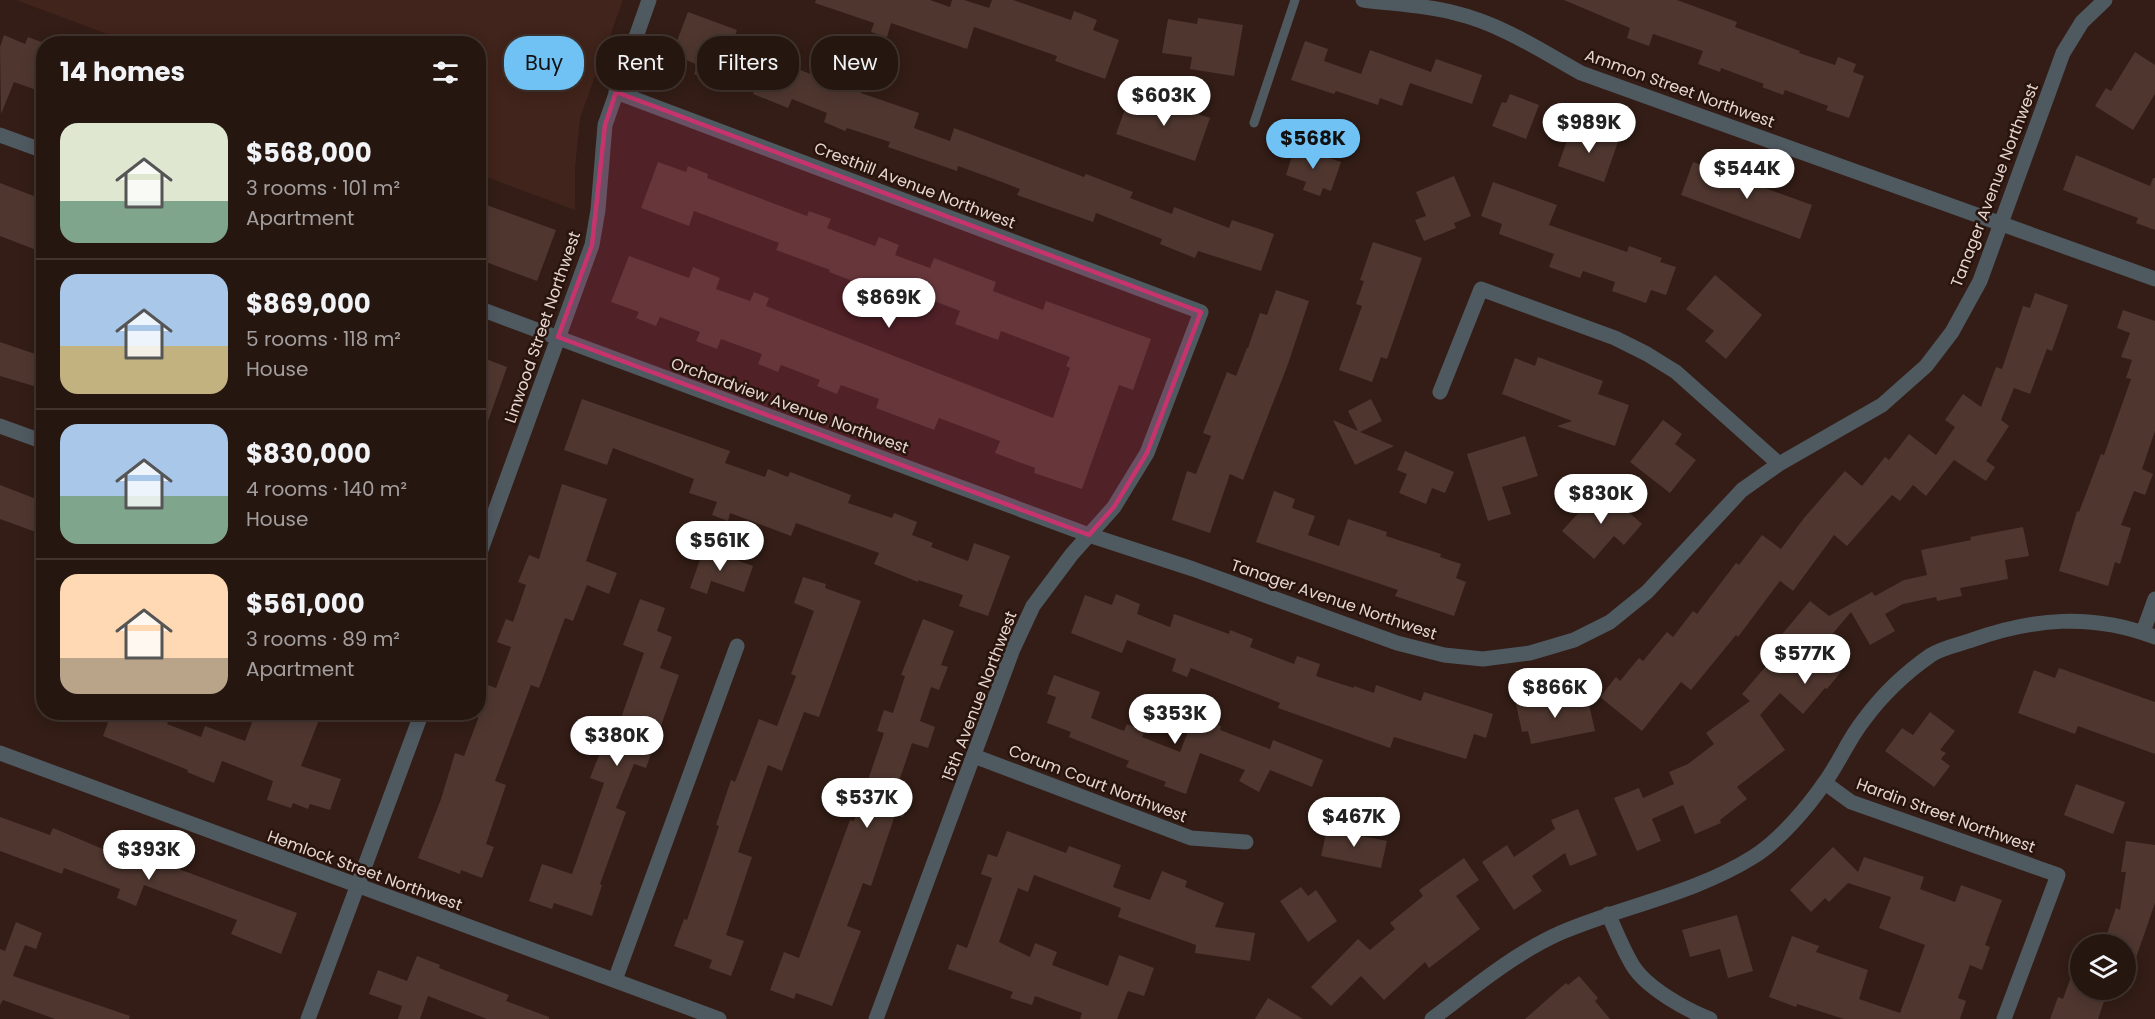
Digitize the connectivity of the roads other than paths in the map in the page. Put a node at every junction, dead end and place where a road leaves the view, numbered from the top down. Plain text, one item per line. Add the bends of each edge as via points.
1 (649, 0) edge
2 (1295, 0) edge
3 (1363, 0) edge
4 (2105, 0) edge
5 (616, 92) junction
6 (1254, 123) dead end
7 (0, 135) edge
8 (36, 148) edge
9 (2001, 224) junction
10 (2155, 279) edge
11 (486, 311) edge
12 (1201, 312) joint
13 (558, 337) junction
14 (1440, 392) dead end
15 (0, 426) edge
16 (36, 439) edge
17 (1779, 464) junction
18 (1089, 535) junction
19 (486, 536) edge
20 (2155, 599) edge
21 (2149, 634) edge
22 (737, 646) dead end
23 (419, 720) edge
24 (0, 753) edge
25 (974, 756) junction
26 (1825, 783) junction
27 (1246, 842) dead end
28 (359, 887) junction
29 (1608, 914) junction
30 (615, 980) junction
31 (308, 1019) edge
32 (719, 1019) edge
33 (876, 1019) edge
34 (1432, 1019) edge
35 (1710, 1019) edge
36 (2004, 1019) edge

1 - 5 street, Linwood Street Northwest
2 - 6 lane
3 - 9 street, Ammon Street Northwest via 1454,12 1488,23 1581,73
4 - 9 street, Tanager Avenue Northwest via 2082,22 2063,53
5 - 12 street, Cresthill Avenue Northwest
5 - 13 street, Linwood Street Northwest via 605,125 592,245
7 - 8 street
9 - 10 street, Ammon Street Northwest
9 - 17 street, Tanager Avenue Northwest via 1980,281 1952,332 1926,366 1882,405
11 - 13 street, Orchardview Avenue Northwest
12 - 18 street, 15th Avenue Northwest via 1147,453 1114,507
13 - 18 street, Orchardview Avenue Northwest
13 - 19 street, Linwood Street Northwest
14 - 17 street via 1480,289 1615,338 1647,354 1676,372
15 - 16 street
17 - 18 street, Tanager Avenue Northwest via 1742,490 1647,592 1610,622 1574,640 1530,653 1484,659 1444,655 1397,643
18 - 25 street, 15th Avenue Northwest via 1033,606
20 - 21 street
21 - 26 street via 2081,620 2031,623 1934,654 1896,682 1862,722
22 - 30 street
23 - 28 street
24 - 28 street, Hemlock Street Northwest
25 - 27 street, Corum Court Northwest via 1191,838
25 - 33 street, 15th Avenue Northwest
26 - 29 street via 1792,824 1755,856 1678,892
26 - 36 street, Hardin Street Northwest via 1851,802 2058,875
28 - 30 street, Hemlock Street Northwest
28 - 31 street
29 - 34 street via 1557,934 1521,955
29 - 35 street via 1634,967 1662,994
30 - 32 street, Hemlock Street Northwest

